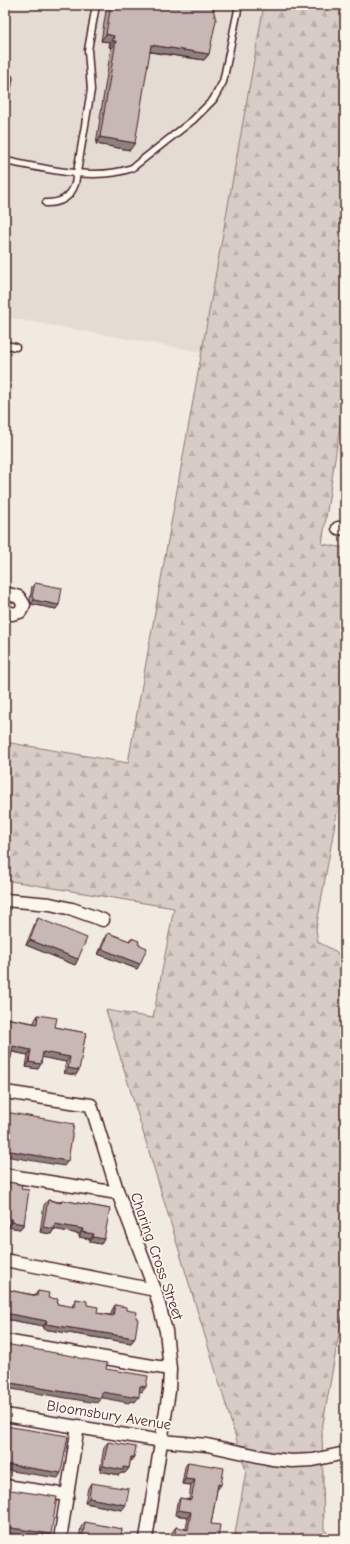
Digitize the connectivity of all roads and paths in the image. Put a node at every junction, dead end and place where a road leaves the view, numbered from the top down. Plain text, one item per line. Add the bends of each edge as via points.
1 (96, 5) edge
2 (238, 5) edge
3 (9, 78) dead end
4 (5, 103) edge
5 (5, 161) edge
6 (78, 173) junction
7 (46, 203) dead end
8 (5, 345) edge
9 (16, 347) dead end
10 (5, 593) edge
11 (5, 610) edge
12 (5, 900) edge
13 (102, 920) dead end
14 (5, 1092) edge
15 (5, 1175) edge
16 (118, 1193) junction
17 (5, 1260) edge
18 (155, 1290) junction
19 (5, 1341) edge
20 (170, 1370) junction
21 (5, 1414) edge
22 (78, 1426) junction
23 (162, 1441) junction
24 (345, 1453) edge
25 (5, 1486) edge
26 (68, 1495) junction
27 (60, 1539) edge
28 (146, 1539) edge

1 - 6 lane via 88,50 91,90
2 - 6 lane via 223,82 213,100 193,120 132,168 110,173
3 - 4 lane
5 - 6 lane
6 - 7 lane via 70,195 59,202
8 - 9 lane
10 - 11 street via 19,597 24,605 20,612 12,614
12 - 13 street via 50,904
14 - 16 street, Charing Cross Street via 91,1105
15 - 16 street
16 - 18 street, Charing Cross Street
17 - 18 street
18 - 20 street, Charing Cross Street via 166,1331
19 - 20 street
20 - 23 street, Charing Cross Street
21 - 22 street, Bloomsbury Avenue
22 - 23 street, Bloomsbury Avenue
22 - 26 street
23 - 24 street, Bloomsbury Avenue via 208,1445 292,1461 313,1460
23 - 28 street, Charing Cross Street
25 - 26 street
26 - 27 street

